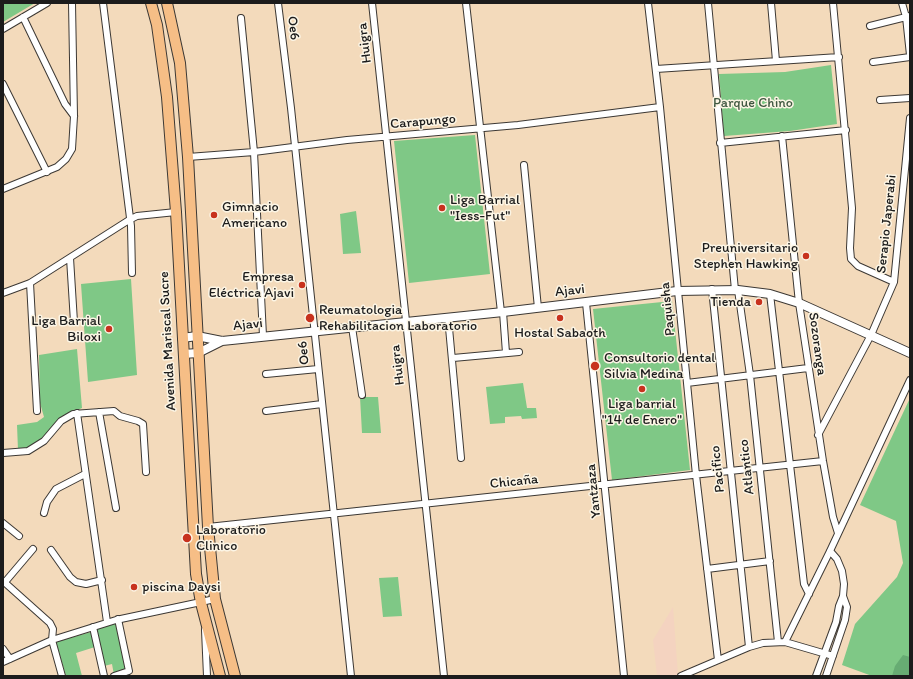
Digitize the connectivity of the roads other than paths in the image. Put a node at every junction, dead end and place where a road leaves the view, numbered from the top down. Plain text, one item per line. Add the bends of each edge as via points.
1 (47, 3) edge
2 (72, 3) edge
3 (103, 3) edge
4 (151, 3) edge
5 (167, 3) edge
6 (278, 3) edge
7 (372, 3) edge
8 (466, 3) edge
9 (648, 3) edge
10 (708, 3) edge
11 (771, 3) edge
12 (833, 3) edge
13 (902, 3) edge
14 (908, 16) edge
15 (23, 17) junction
16 (240, 18) dead end
17 (870, 26) dead end
18 (3, 29) edge
19 (910, 56) edge
20 (839, 57) junction
21 (776, 61) junction
22 (873, 62) dead end
23 (714, 66) junction
24 (656, 69) junction
25 (3, 84) edge
26 (910, 98) edge
27 (880, 100) dead end
28 (660, 107) junction
29 (74, 116) junction
30 (910, 118) edge
31 (480, 129) junction
32 (846, 130) junction
33 (782, 136) junction
34 (387, 138) junction
35 (720, 143) junction
36 (295, 146) junction
37 (254, 152) junction
38 (188, 157) junction
39 (524, 165) dead end
40 (47, 172) junction
41 (3, 189) edge
42 (176, 212) junction
43 (129, 220) junction
44 (70, 258) junction
45 (132, 274) dead end
46 (894, 282) junction
47 (30, 283) junction
48 (712, 289) junction
49 (736, 290) junction
50 (677, 291) junction
51 (3, 293) edge
52 (770, 294) junction
53 (586, 303) junction
54 (799, 303) junction
55 (538, 308) junction
56 (502, 312) junction
57 (448, 317) junction
58 (74, 322) dead end
59 (405, 322) junction
60 (352, 327) junction
61 (314, 331) junction
62 (871, 335) junction
63 (197, 336) junction
64 (263, 336) junction
65 (182, 338) junction
66 (222, 341) junction
67 (506, 352) junction
68 (519, 352) dead end
69 (198, 353) junction
70 (910, 353) edge
71 (183, 354) junction
72 (453, 358) junction
73 (808, 368) junction
74 (318, 369) junction
75 (780, 370) junction
76 (266, 374) dead end
77 (750, 375) junction
78 (721, 379) junction
79 (910, 380) edge
80 (687, 383) junction
81 (362, 395) dead end
82 (322, 404) junction
83 (266, 410) dead end
84 (37, 411) dead end
85 (99, 412) junction
86 (77, 413) junction
87 (818, 435) junction
88 (3, 453) edge
89 (461, 458) dead end
90 (822, 461) junction
91 (790, 465) junction
92 (759, 468) junction
93 (730, 471) junction
94 (146, 472) dead end
95 (85, 474) junction
96 (696, 475) junction
97 (606, 484) junction
98 (426, 504) junction
99 (116, 508) dead end
100 (44, 513) dead end
101 (334, 513) junction
102 (3, 523) edge
103 (208, 527) junction
104 (838, 534) junction
105 (19, 536) dead end
106 (33, 550) dead end
107 (51, 550) dead end
108 (830, 551) junction
109 (770, 561) junction
110 (741, 564) junction
111 (707, 569) junction
112 (102, 580) junction
113 (4, 582) edge
114 (809, 594) junction
115 (843, 596) junction
116 (215, 599) junction
117 (200, 602) junction
118 (118, 619) junction
119 (205, 620) junction
120 (108, 622) junction
121 (93, 627) junction
122 (52, 640) junction
123 (778, 642) junction
124 (785, 642) junction
125 (749, 647) junction
126 (3, 649) edge
127 (825, 653) junction
128 (833, 656) junction
129 (10, 659) junction
130 (718, 660) junction
131 (3, 662) edge
132 (694, 673) edge
133 (62, 676) edge
134 (104, 676) edge
135 (114, 676) edge
136 (207, 676) edge
137 (220, 676) edge
138 (235, 676) edge
139 (351, 676) edge
140 (444, 676) edge
141 (624, 676) edge
142 (680, 676) edge
143 (816, 676) edge
144 (826, 676) edge

1 - 15 street
2 - 29 street
3 - 43 street
4 - 42 main road, Avenida Mariscal Sucre via 157,25 167,97
5 - 38 main road, Avenida Mariscal Sucre via 180,63
6 - 36 street, Oe6
7 - 34 street, Huigra
8 - 31 street
9 - 24 street, Paquisha
10 - 23 street, Atlantico
11 - 21 street
12 - 20 street
13 - 14 street
14 - 17 street
14 - 19 street
15 - 18 street
15 - 29 street via 65,104
16 - 37 street
19 - 22 street
20 - 21 street
20 - 32 street
21 - 23 street
23 - 24 street
23 - 35 street, Atlantico
24 - 28 street, Paquisha
25 - 40 street
26 - 27 street
28 - 31 street, Carapungo
28 - 50 street, Paquisha
29 - 40 street via 72,149 66,159
30 - 46 street, Serapio Japerabi
31 - 34 street, Carapungo
31 - 56 street
32 - 33 street
32 - 46 street via 852,208 851,259 858,266
33 - 35 street
33 - 54 street, Sozoranga
34 - 36 street, Carapungo
34 - 59 street, Huigra
35 - 49 street, Atlantico
36 - 37 street, Carapungo
36 - 61 street, Oe6
37 - 38 street, Carapungo
37 - 64 street
38 - 63 main road, Avenida Mariscal Sucre
39 - 55 street
40 - 41 street
42 - 43 street via 137,216
42 - 65 main road, Avenida Mariscal Sucre
43 - 44 street
43 - 45 street
44 - 47 street
44 - 58 street
46 - 62 street, Serapio Japerabi
47 - 51 street
47 - 84 street
48 - 49 street, Ajavi
48 - 50 street, Ajavi
48 - 78 street, Pacifico
49 - 52 street, Ajavi
49 - 77 street, Atlantico
50 - 53 street, Ajavi
50 - 80 street, Paquisha
52 - 54 street, Ajavi
52 - 75 street
53 - 55 street, Ajavi
53 - 97 street, Yantzaza
54 - 62 street, Ajavi
54 - 73 street, Sozoranga
55 - 56 street, Ajavi
56 - 57 street, Ajavi
56 - 67 street
57 - 59 street, Ajavi
57 - 72 street
59 - 60 street, Ajavi
59 - 98 street, Huigra
60 - 61 street, Ajavi
60 - 81 street
61 - 64 street, Ajavi
61 - 74 street, Oe6
62 - 70 street, Ajavi
62 - 87 street, Serapio Japerabi
63 - 65 street, Ajavi
63 - 66 street, Ajavi
63 - 69 main road, Avenida Mariscal Sucre
64 - 66 street, Ajavi
65 - 71 main road, Avenida Mariscal Sucre
66 - 69 street, Ajavi
67 - 68 street
67 - 72 street
69 - 71 street, Ajavi
69 - 103 main road, Avenida Mariscal Sucre
71 - 117 main road, Avenida Mariscal Sucre via 196,574
72 - 89 street
73 - 75 street
73 - 87 street, Sozoranga
74 - 76 street
74 - 82 street, Oe6
75 - 77 street
75 - 91 street
77 - 78 street
77 - 92 street, Atlantico
78 - 80 street
78 - 93 street, Pacifico
79 - 104 street
80 - 96 street, Paquisha
82 - 83 street
82 - 101 street, Oe6
85 - 86 street
85 - 94 street via 114,410 120,416 143,424
85 - 99 street
86 - 88 street via 61,421 44,441 28,451
86 - 95 street
87 - 90 street, Sozoranga
90 - 91 street, Chicaña
90 - 104 street, Sozoranga
91 - 92 street, Chicaña
91 - 114 street via 804,584
92 - 93 street, Chicaña
92 - 109 street, Atlantico
93 - 96 street, Chicaña
93 - 110 street, Pacifico
95 - 100 street via 56,488 47,502
95 - 112 street
96 - 97 street, Chicaña
96 - 111 street, Paquisha
97 - 98 street, Chicaña
97 - 141 street, Yantzaza
98 - 101 street, Chicaña
98 - 140 street, Huigra
101 - 103 street, Chicaña
101 - 139 street, Oe6
102 - 105 street
103 - 116 main road, Avenida Mariscal Sucre
104 - 108 street
106 - 113 street
107 - 112 street via 76,582 86,584
108 - 114 street
108 - 115 street via 842,571
109 - 110 street
109 - 123 street, Atlantico
110 - 111 street
110 - 125 street, Pacifico
111 - 130 street, Paquisha
112 - 120 street
113 - 122 street via 50,623 53,629
114 - 124 street
115 - 127 street
115 - 128 street via 847,607 845,620
116 - 117 street
116 - 138 main road, Avenida Mariscal Sucre
117 - 118 street
117 - 119 main road, Avenida Mariscal Sucre
118 - 120 street
118 - 135 street via 129,671
119 - 136 street
119 - 137 main road, Avenida Mariscal Sucre
120 - 121 street
121 - 122 street
121 - 134 street
122 - 129 street
122 - 133 street
123 - 124 street
123 - 125 street
124 - 127 street
125 - 130 street
126 - 129 street
127 - 128 street
127 - 143 street
128 - 144 street
129 - 131 street
130 - 132 street
132 - 142 street

